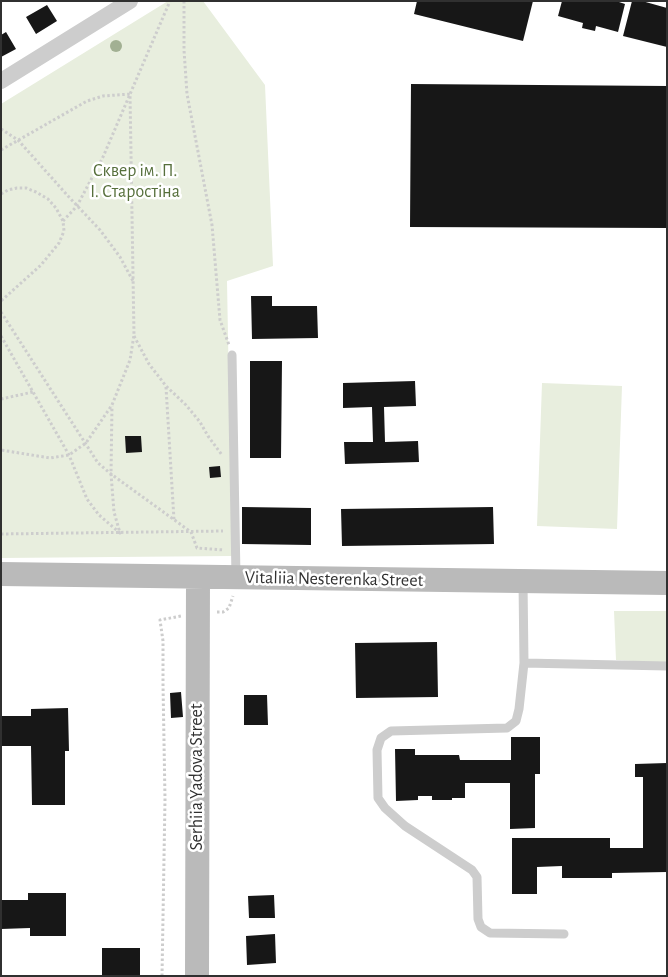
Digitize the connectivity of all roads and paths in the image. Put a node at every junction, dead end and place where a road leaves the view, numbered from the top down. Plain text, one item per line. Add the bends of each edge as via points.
1 (130, 1) edge
2 (170, 1) edge
3 (184, 1) edge
4 (1, 81) edge
5 (130, 94) junction
6 (1, 129) edge
7 (18, 140) junction
8 (1, 150) edge
9 (1, 194) edge
10 (77, 206) junction
11 (63, 221) junction
12 (133, 281) junction
13 (1, 301) edge
14 (1, 312) edge
15 (134, 335) junction
16 (1, 336) edge
17 (232, 355) joint
18 (166, 386) junction
19 (33, 392) junction
20 (1, 399) edge
21 (112, 405) junction
22 (86, 444) junction
23 (1, 450) edge
24 (69, 454) junction
25 (234, 471) junction
26 (111, 474) junction
27 (174, 520) junction
28 (236, 531) junction
29 (191, 532) junction
30 (120, 533) junction
31 (1, 534) edge
32 (1, 574) edge
33 (198, 577) junction
34 (236, 578) junction
35 (523, 582) junction
36 (667, 583) edge
37 (160, 620) dead end
38 (524, 663) junction
39 (667, 666) edge
40 (564, 934) dead end
41 (162, 976) edge
42 (197, 976) edge

1 - 4 street
2 - 5 path
3 - 17 path via 187,94 212,225 220,320
5 - 7 path via 87,101
5 - 10 path via 103,157
5 - 12 path
6 - 7 path
7 - 8 path
7 - 10 path
9 - 11 path via 17,188 36,192 48,199
10 - 11 path
10 - 12 path via 115,250
11 - 13 path via 64,231 59,243 41,265
12 - 15 path
14 - 22 path
15 - 18 path
15 - 21 path via 130,360
16 - 19 path
17 - 25 lane
18 - 25 path via 200,422
18 - 27 path
19 - 20 path
19 - 24 path
21 - 22 path
21 - 26 path
22 - 24 path
22 - 26 path via 98,463
23 - 24 path via 50,458
24 - 30 path via 87,499 99,515
25 - 28 lane
26 - 27 path
26 - 30 path via 114,512
27 - 29 path
28 - 29 path
28 - 34 lane
29 - 30 path
30 - 31 path
32 - 33 main road, Vitaliia Nesterenka Street
33 - 34 main road, Vitaliia Nesterenka Street
33 - 42 main road, Serhiia Yadova Street
34 - 35 main road, Vitaliia Nesterenka Street
35 - 36 main road, Vitaliia Nesterenka Street
35 - 38 lane
37 - 41 path via 164,640 165,799
38 - 39 lane
38 - 40 lane via 516,721 507,728 391,731 381,738 377,750 378,798 405,826 472,870 477,877 478,919 490,933

